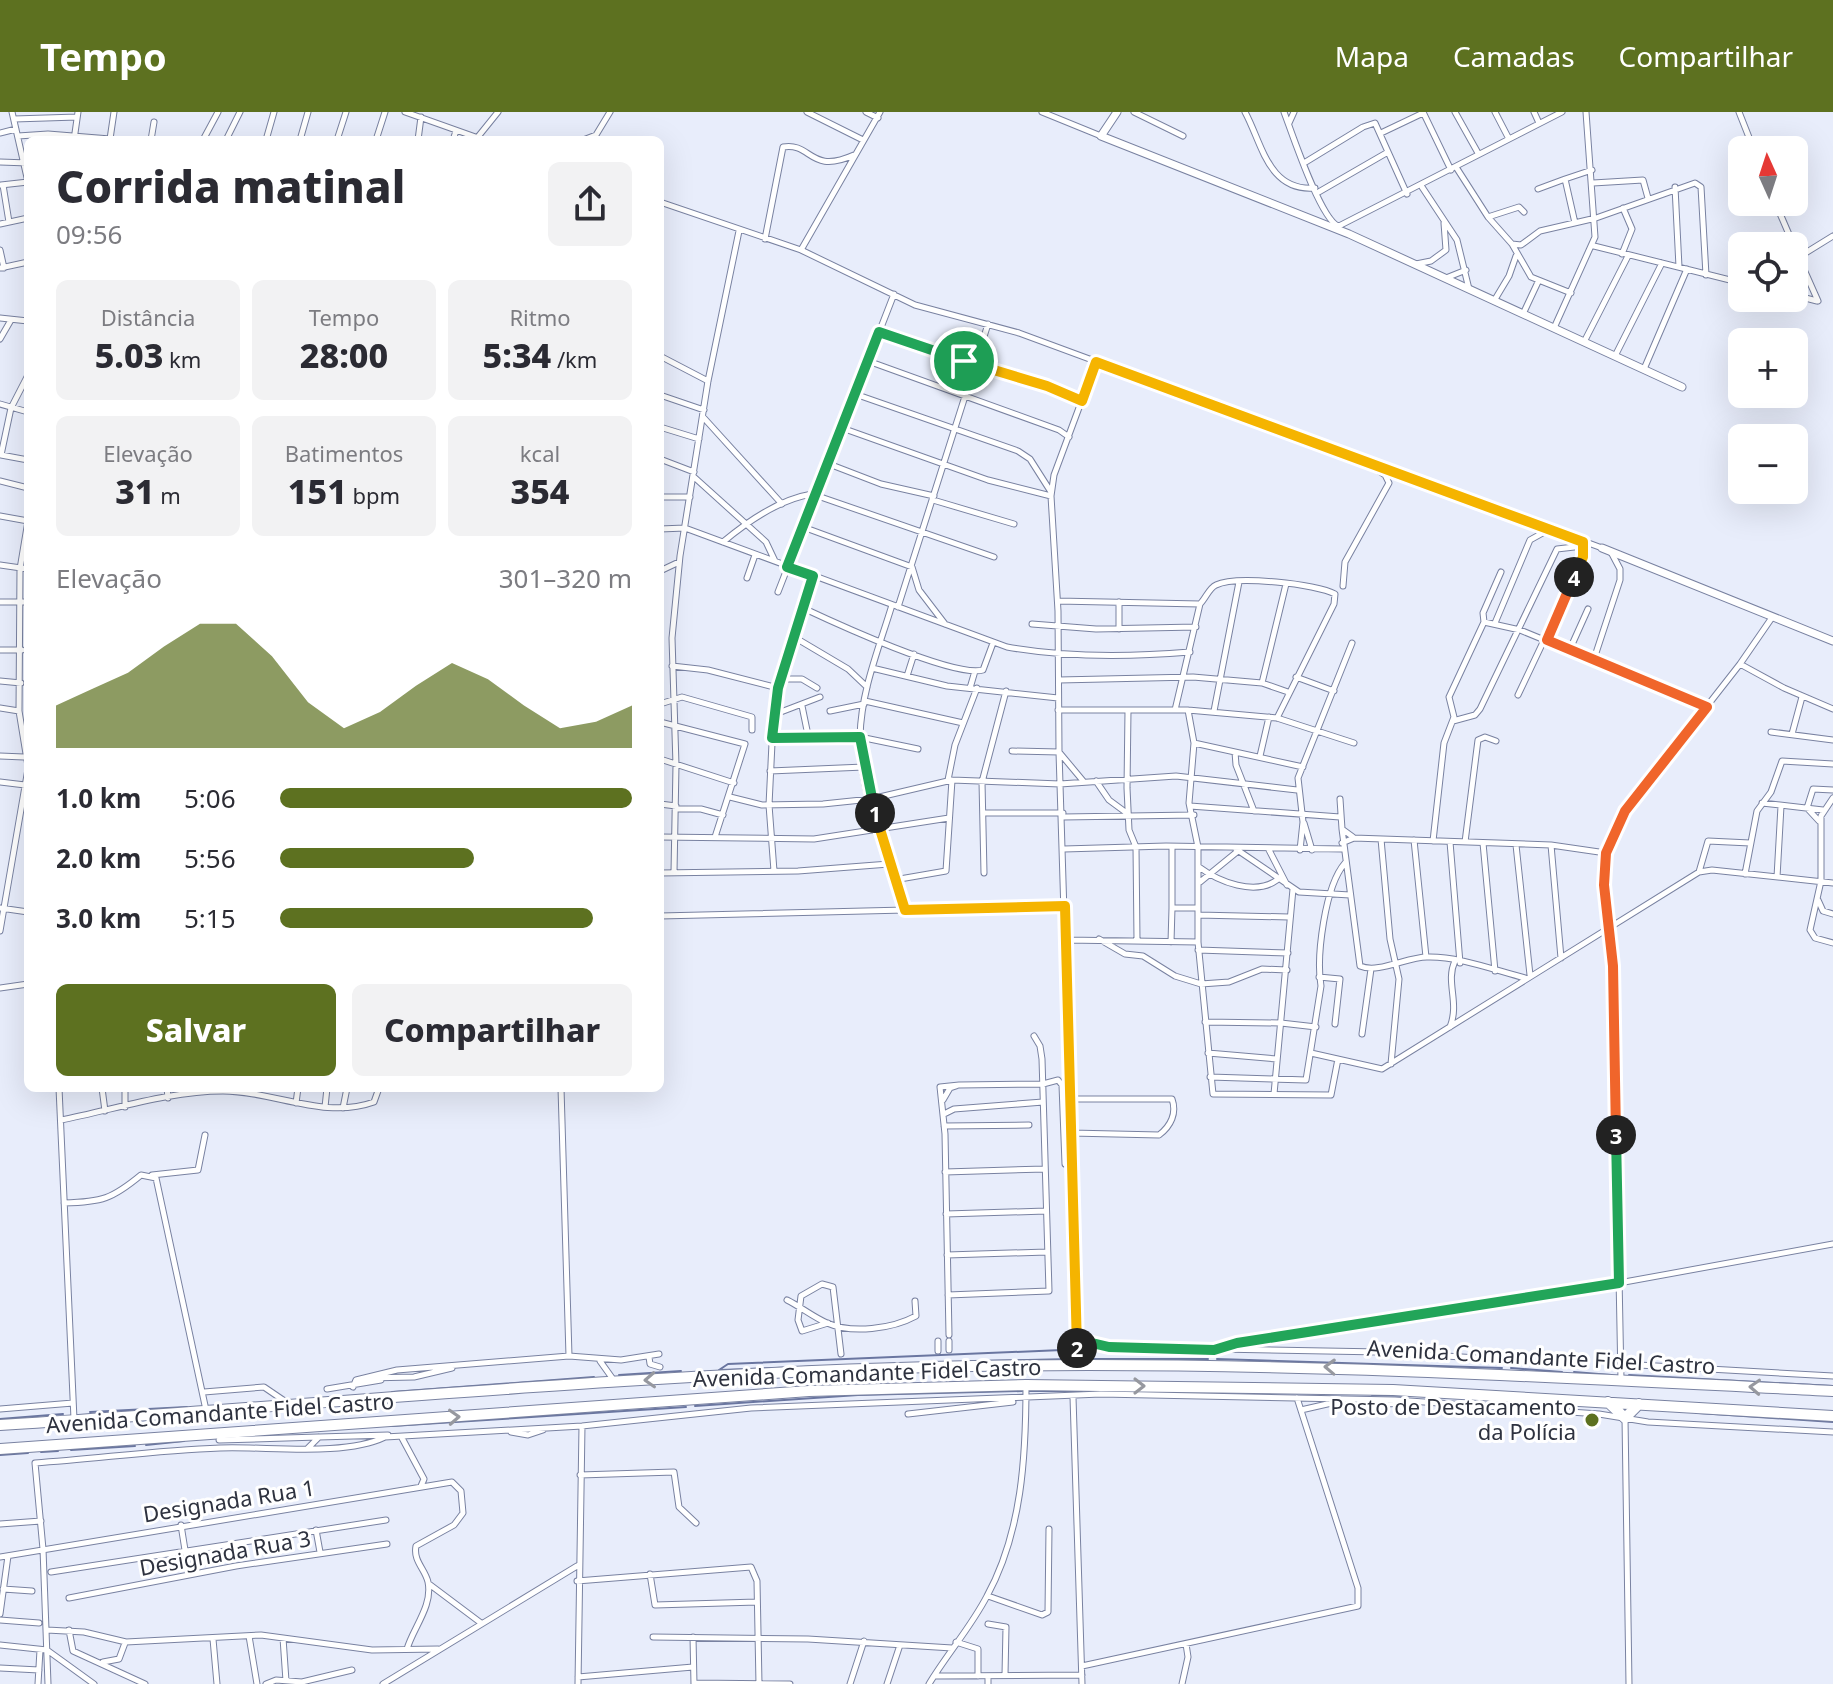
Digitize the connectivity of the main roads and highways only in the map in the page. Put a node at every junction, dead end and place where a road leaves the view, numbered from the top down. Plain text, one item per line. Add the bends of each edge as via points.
1 (1833, 1391) edge
2 (1606, 1401) junction
3 (1642, 1403) junction
4 (1833, 1416) edge
5 (0, 1425) edge
6 (0, 1449) edge

1 -> 5 highway, Avenida Comandante Fidel Castro via 1078,1359 615,1382
2 - 3 highway, Avenida Comandante Fidel Castro
2 - 3 highway via 1625,1418
6 -> 2 highway, Avenida Comandante Fidel Castro via 138,1438 219,1440 809,1391 1026,1385 1292,1387
3 - 4 highway, Avenida Comandante Fidel Castro

